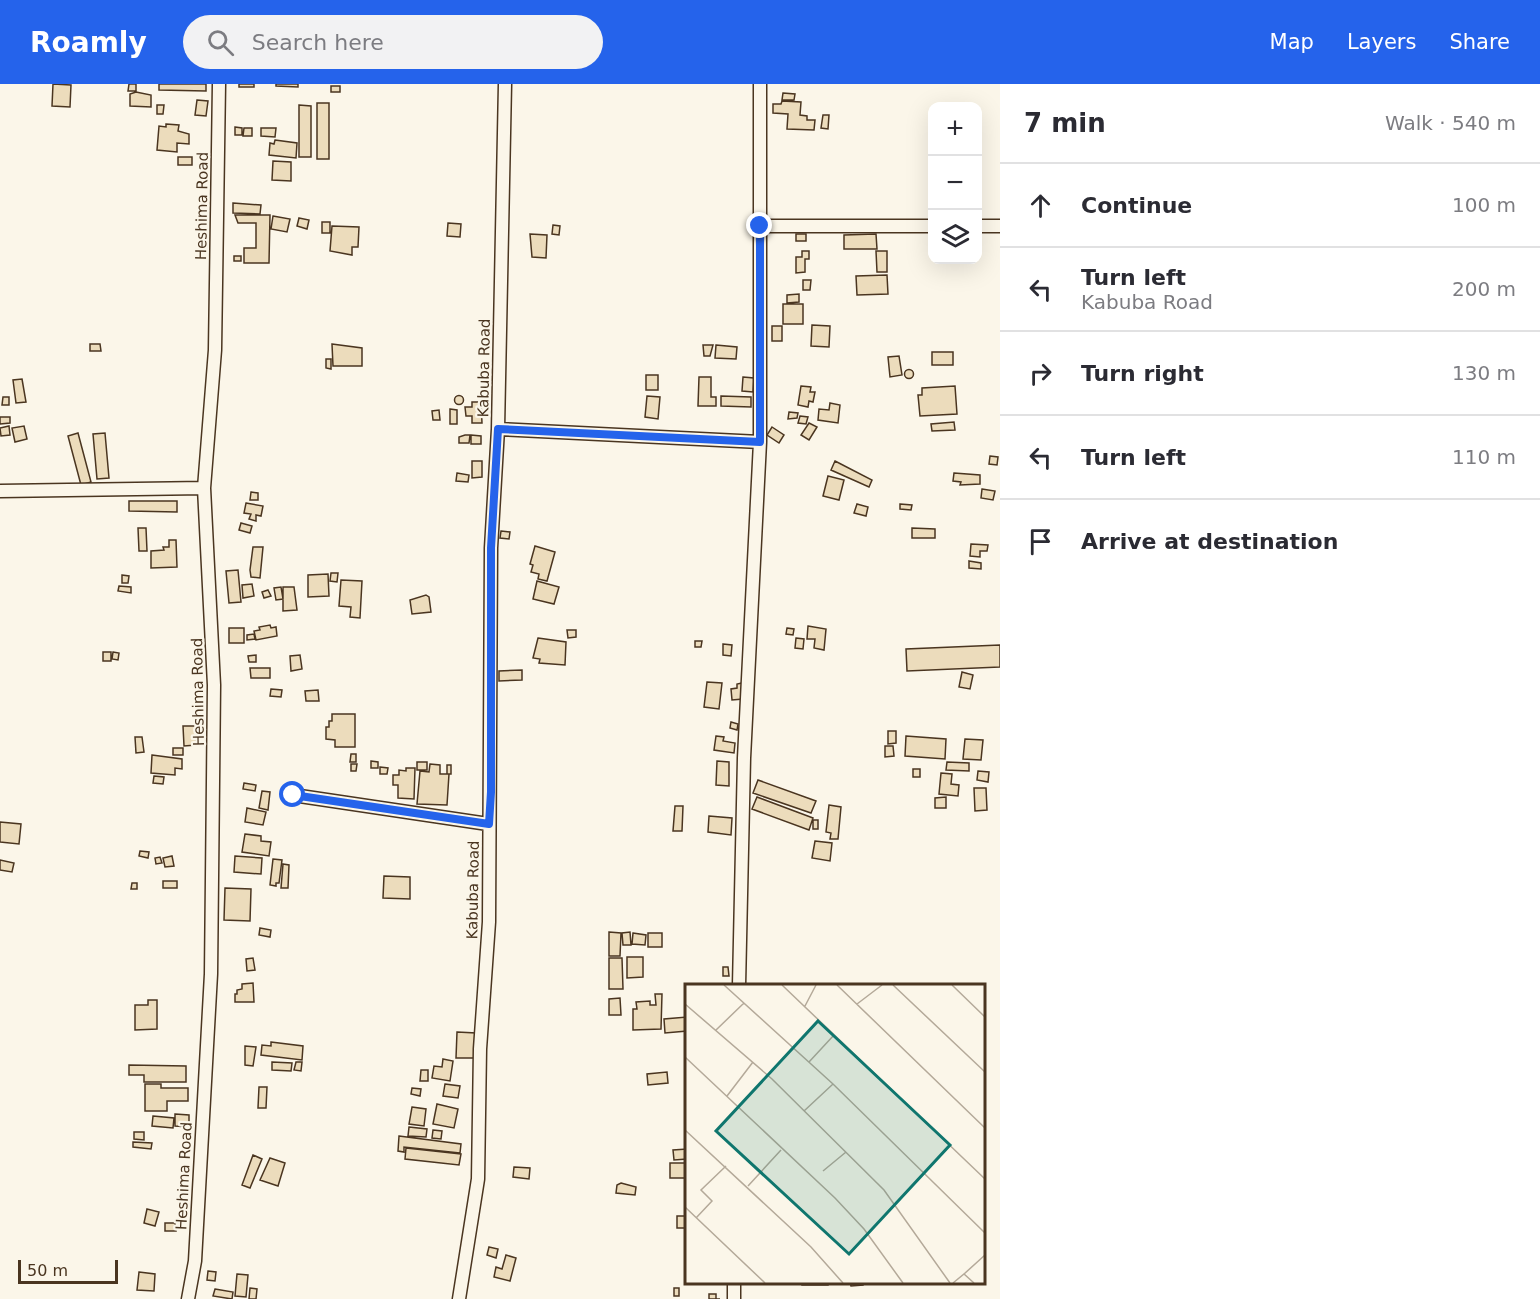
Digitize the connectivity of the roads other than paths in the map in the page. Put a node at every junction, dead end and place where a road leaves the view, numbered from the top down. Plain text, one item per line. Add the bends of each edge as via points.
1 (219, 84) edge
2 (505, 84) edge
3 (760, 84) edge
4 (760, 226) junction
5 (928, 226) edge
6 (982, 226) edge
7 (1000, 226) edge
8 (498, 429) junction
9 (760, 442) junction
10 (204, 488) junction
11 (0, 491) edge
12 (293, 795) dead end
13 (489, 824) junction
14 (739, 984) edge
15 (188, 1299) edge
16 (459, 1299) edge

1 - 10 street, Heshima Road via 215,350
2 - 8 street, Kabuba Road
3 - 4 street
4 - 5 street
4 - 9 street
6 - 7 street
8 - 9 street
8 - 13 street, Kabuba Road via 491,548
9 - 14 street via 744,758
10 - 11 street
10 - 15 street, Heshima Road via 214,685 211,974 195,1262
12 - 13 street
13 - 16 street, Kabuba Road via 489,921 480,1048 478,1179

